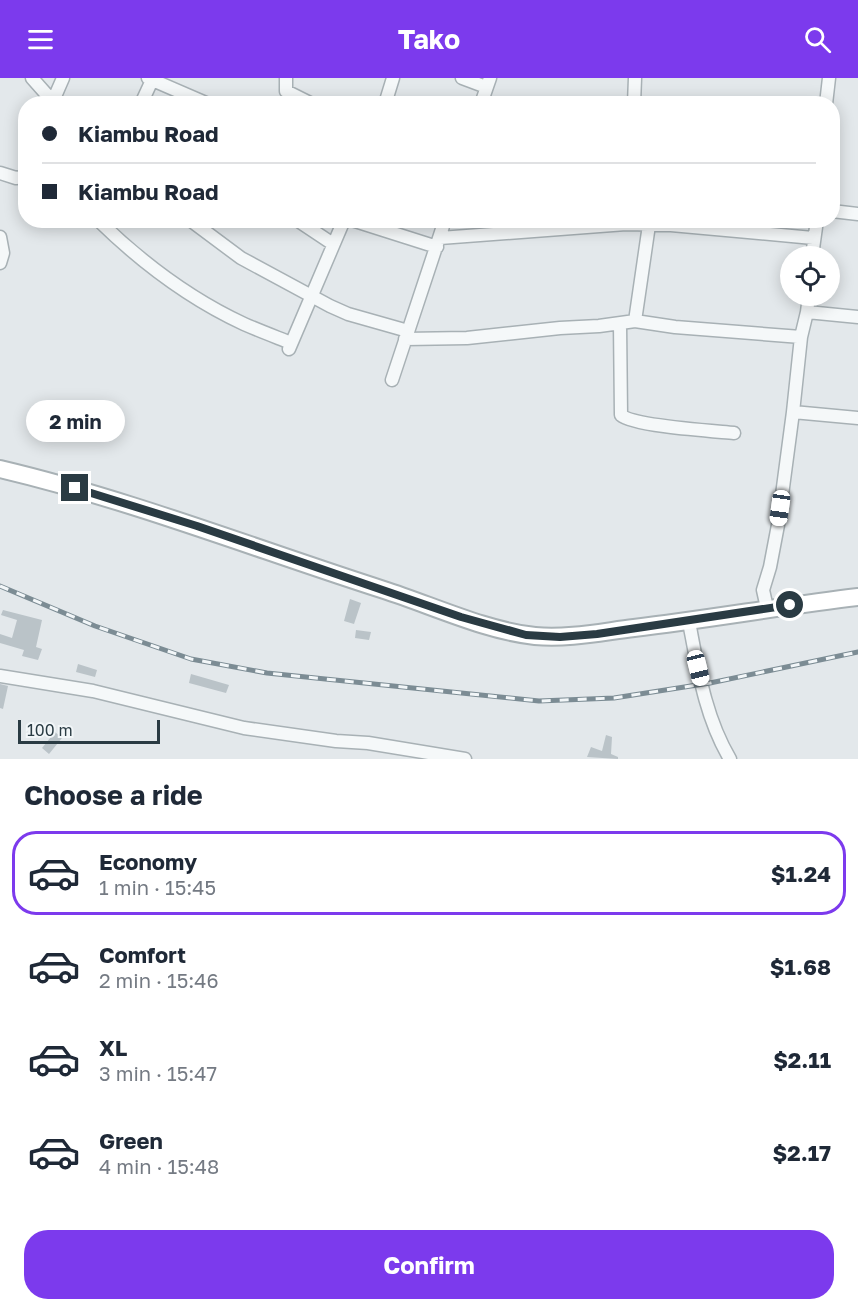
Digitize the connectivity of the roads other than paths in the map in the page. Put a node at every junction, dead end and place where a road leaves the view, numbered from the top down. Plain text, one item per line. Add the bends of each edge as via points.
1 (32, 78) edge
2 (63, 78) edge
3 (286, 78) edge
4 (462, 78) edge
5 (635, 78) edge
6 (829, 78) edge
7 (151, 79) edge
8 (389, 79) edge
9 (488, 82) edge
10 (48, 96) edge
11 (56, 96) edge
12 (144, 96) edge
13 (190, 96) edge
14 (296, 96) edge
15 (386, 96) edge
16 (634, 96) edge
17 (827, 96) edge
18 (0, 173) edge
19 (18, 178) edge
20 (840, 212) edge
21 (858, 214) edge
22 (107, 228) edge
23 (201, 228) edge
24 (309, 228) edge
25 (340, 228) edge
26 (383, 228) edge
27 (442, 228) edge
28 (570, 228) edge
29 (649, 228) edge
30 (687, 228) edge
31 (815, 228) edge
32 (0, 237) edge
33 (813, 238) junction
34 (438, 242) junction
35 (333, 244) junction
36 (813, 246) edge
37 (0, 262) edge
38 (312, 296) junction
39 (808, 306) edge
40 (807, 312) junction
41 (858, 316) edge
42 (635, 321) junction
43 (620, 324) junction
44 (406, 335) junction
45 (801, 337) junction
46 (392, 380) dead end
47 (793, 412) junction
48 (858, 418) edge
49 (734, 433) dead end
50 (0, 469) edge
51 (858, 597) edge
52 (767, 608) junction
53 (689, 622) junction
54 (0, 676) edge
55 (465, 759) edge
56 (730, 759) edge

1 - 10 street
2 - 11 street
3 - 14 street via 286,91
4 - 9 street
5 - 16 street
6 - 17 street
7 - 12 street
7 - 13 street
8 - 15 street
18 - 19 street
20 - 21 street
22 - 38 street via 203,302 290,347
23 - 38 street via 242,258
24 - 35 street
25 - 35 street
26 - 34 street
27 - 34 street
28 - 34 street
29 - 42 street
30 - 33 street
31 - 33 street
32 - 37 street
33 - 36 street
34 - 44 street
35 - 38 street
38 - 44 street
39 - 40 street
40 - 41 street
40 - 45 street
42 - 43 street
42 - 45 street
43 - 44 street via 467,338
43 - 49 street via 621,415 642,422
44 - 46 street
45 - 47 street
47 - 48 street
47 - 52 street via 778,525 763,590
50 - 53 main road via 197,526 515,633 560,637
51 - 52 main road
52 - 53 main road
53 - 56 street via 709,713
54 - 55 street via 93,692 244,728

